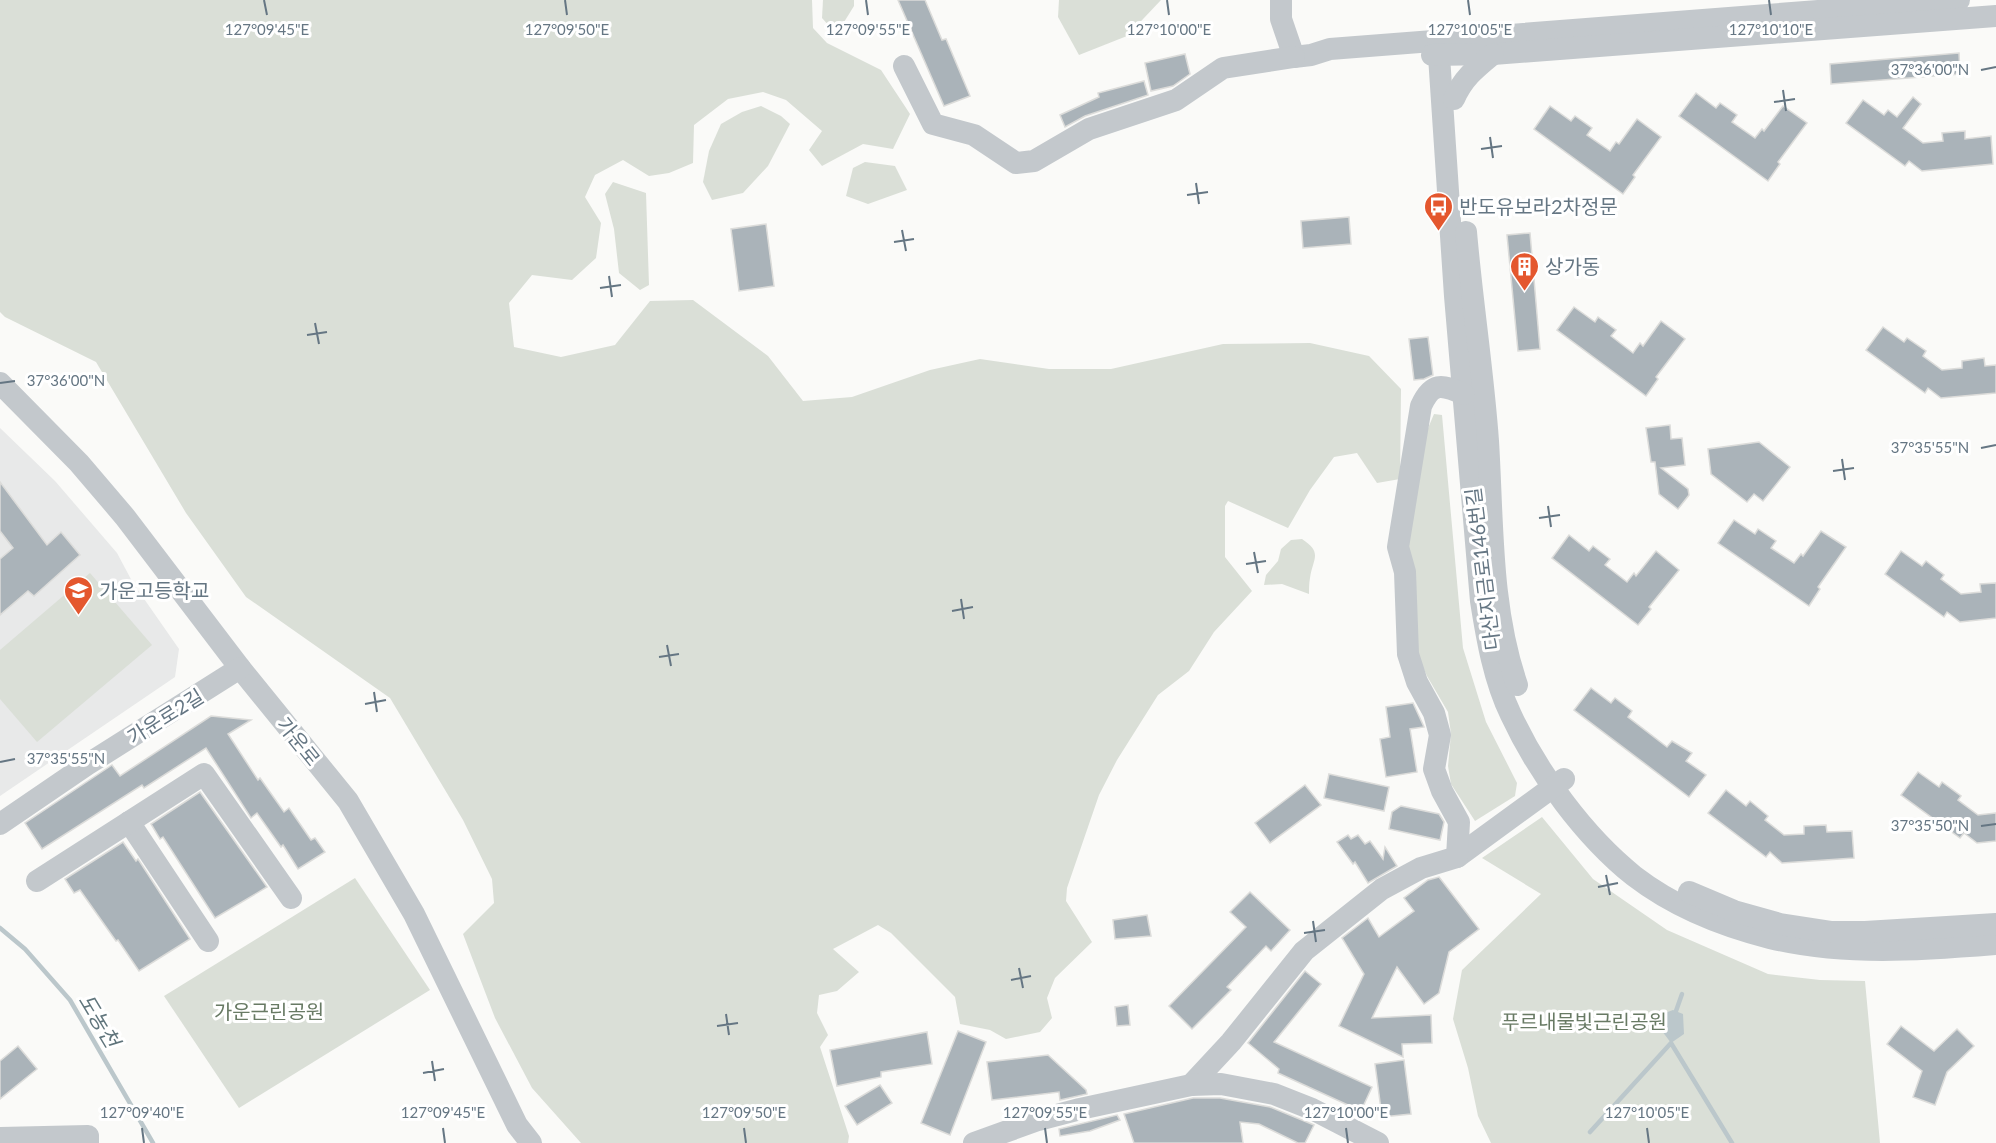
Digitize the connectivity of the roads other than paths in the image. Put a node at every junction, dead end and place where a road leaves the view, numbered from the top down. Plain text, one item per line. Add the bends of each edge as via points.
1 (1281, 0) edge
2 (1959, 0) edge
3 (1775, 16) edge
4 (1996, 16) edge
5 (1444, 48) junction
6 (1493, 54) junction
7 (1303, 56) junction
8 (904, 66) dead end
9 (1454, 99) junction
10 (0, 383) edge
11 (1464, 394) junction
12 (240, 668) junction
13 (1558, 783) junction
14 (129, 822) junction
15 (0, 824) edge
16 (1457, 857) junction
17 (37, 881) dead end
18 (291, 898) dead end
19 (1996, 924) edge
20 (208, 941) dead end
21 (1996, 944) edge
22 (1191, 1085) junction
23 (0, 1138) edge
24 (88, 1140) edge
25 (531, 1143) edge
26 (974, 1143) edge
27 (1378, 1143) edge

1 - 7 street via 1281,19
2 - 3 street
3 - 4 street
3 - 5 street
3 - 6 street
5 - 6 street
5 - 7 street via 1330,49
5 - 9 street, 다산지금로146번길
5 - 11 street, 다산지금로146번길 via 1455,296
6 - 9 street via 1471,71
7 - 8 street via 1223,68 1176,100 1089,129 1034,161 1016,163 974,135 933,124
9 - 13 street, 다산지금로146번길 via 1503,635 1525,708
10 - 12 street, 가운로 via 79,463
11 - 13 street, 다산지금로146번길 via 1487,638 1510,714
11 - 16 street via 1446,386 1438,388 1427,393 1421,406 1398,547 1405,572 1408,654 1440,735 1434,769 1459,822
12 - 15 street, 가운로2길
12 - 25 street, 가운로 via 348,801 414,914 517,1125
13 - 16 street
13 - 19 street, 다산지금로146번길 via 1646,865 1683,889 1734,911 1780,924 1832,932
13 - 21 street, 다산지금로146번길 via 1597,842 1635,876 1675,902 1723,924 1818,947 1908,950
14 - 17 street
14 - 18 street via 204,774
14 - 20 street
16 - 22 street via 1421,868 1382,889 1304,951
22 - 26 street via 1038,1120
22 - 27 street via 1221,1084 1274,1094
23 - 24 street

